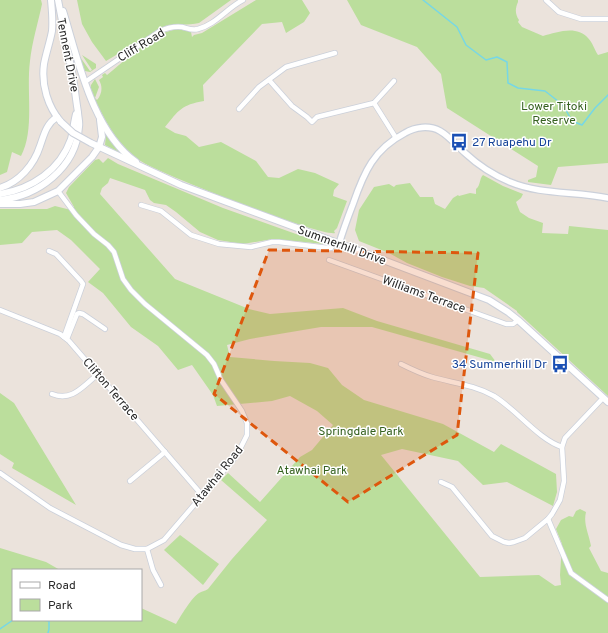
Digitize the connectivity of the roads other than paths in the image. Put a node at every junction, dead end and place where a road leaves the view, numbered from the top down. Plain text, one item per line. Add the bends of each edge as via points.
1 (51, 0) edge
2 (59, 0) edge
3 (243, 0) edge
4 (546, 0) edge
5 (608, 19) edge
6 (335, 53) dead end
7 (269, 80) junction
8 (394, 81) dead end
9 (85, 82) junction
10 (374, 103) junction
11 (240, 109) dead end
12 (77, 111) junction
13 (99, 116) junction
14 (59, 120) junction
15 (396, 138) junction
16 (99, 147) junction
17 (147, 170) junction
18 (0, 188) edge
19 (58, 192) junction
20 (0, 194) edge
21 (608, 198) edge
22 (0, 200) edge
23 (0, 204) edge
24 (141, 206) dead end
25 (336, 243) junction
26 (49, 251) dead end
27 (329, 260) dead end
28 (0, 310) edge
29 (518, 320) junction
30 (105, 329) dead end
31 (66, 338) junction
32 (401, 364) dead end
33 (97, 375) junction
34 (52, 394) dead end
35 (606, 400) edge
36 (562, 447) junction
37 (165, 452) junction
38 (0, 473) edge
39 (130, 481) dead end
40 (441, 482) dead end
41 (202, 495) junction
42 (548, 519) junction
43 (147, 549) junction
44 (161, 585) dead end
45 (608, 600) edge

1 - 14 main road via 53,15 44,65 44,80 48,100
2 - 9 main road
2 - 12 main road, Tennent Drive
3 - 9 street, Cliff Road via 198,29 172,27 160,31
4 - 5 street via 559,12 581,19
6 - 7 street via 286,67
7 - 10 street via 292,106 312,122 317,117
7 - 11 street
8 - 10 street
9 - 13 main road
10 - 15 street
12 - 20 main road, Tennent Drive via 69,144 53,168 30,185
12 - 22 main road, Tennent Drive via 80,125 76,143 57,174 30,192
13 - 16 main road via 102,136
13 - 17 main road via 121,148
14 - 16 main road, Summerhill Drive, bridge via 72,133
14 - 18 main road via 51,122 47,127 35,158 26,172
15 - 21 street via 416,128 432,128 443,133 482,168 511,183 532,189
15 - 25 street via 382,149 366,170
16 - 17 main road, Summerhill Drive
16 - 19 main road
17 - 25 main road, Summerhill Drive via 188,188
19 - 23 main road via 34,202
19 - 41 street, Atawhai Road via 76,215 114,252 123,279 131,290 214,364 221,380 242,411 247,423 247,435 237,455
24 - 25 street via 161,211 191,235 219,244 251,247 279,242 331,248
25 - 29 main road, Summerhill Drive via 479,295
26 - 31 street via 56,254 83,284
27 - 29 street, Williams Terrace via 506,324 513,324
28 - 31 street, Clifton Terrace
29 - 35 main road, Summerhill Drive
30 - 31 street via 79,313
31 - 33 street, Clifton Terrace
32 - 36 street via 432,377 474,387 494,396 550,441
33 - 34 street via 69,396
33 - 37 street, Clifton Terrace
35 - 36 street via 566,438
36 - 42 street via 562,496
37 - 39 street
37 - 41 street, Clifton Terrace
38 - 43 street via 50,508 121,546
40 - 42 street via 452,487 492,536 504,542 525,538
41 - 43 street, Atawhai Road via 164,540
42 - 45 street via 571,573
43 - 44 street via 153,570

